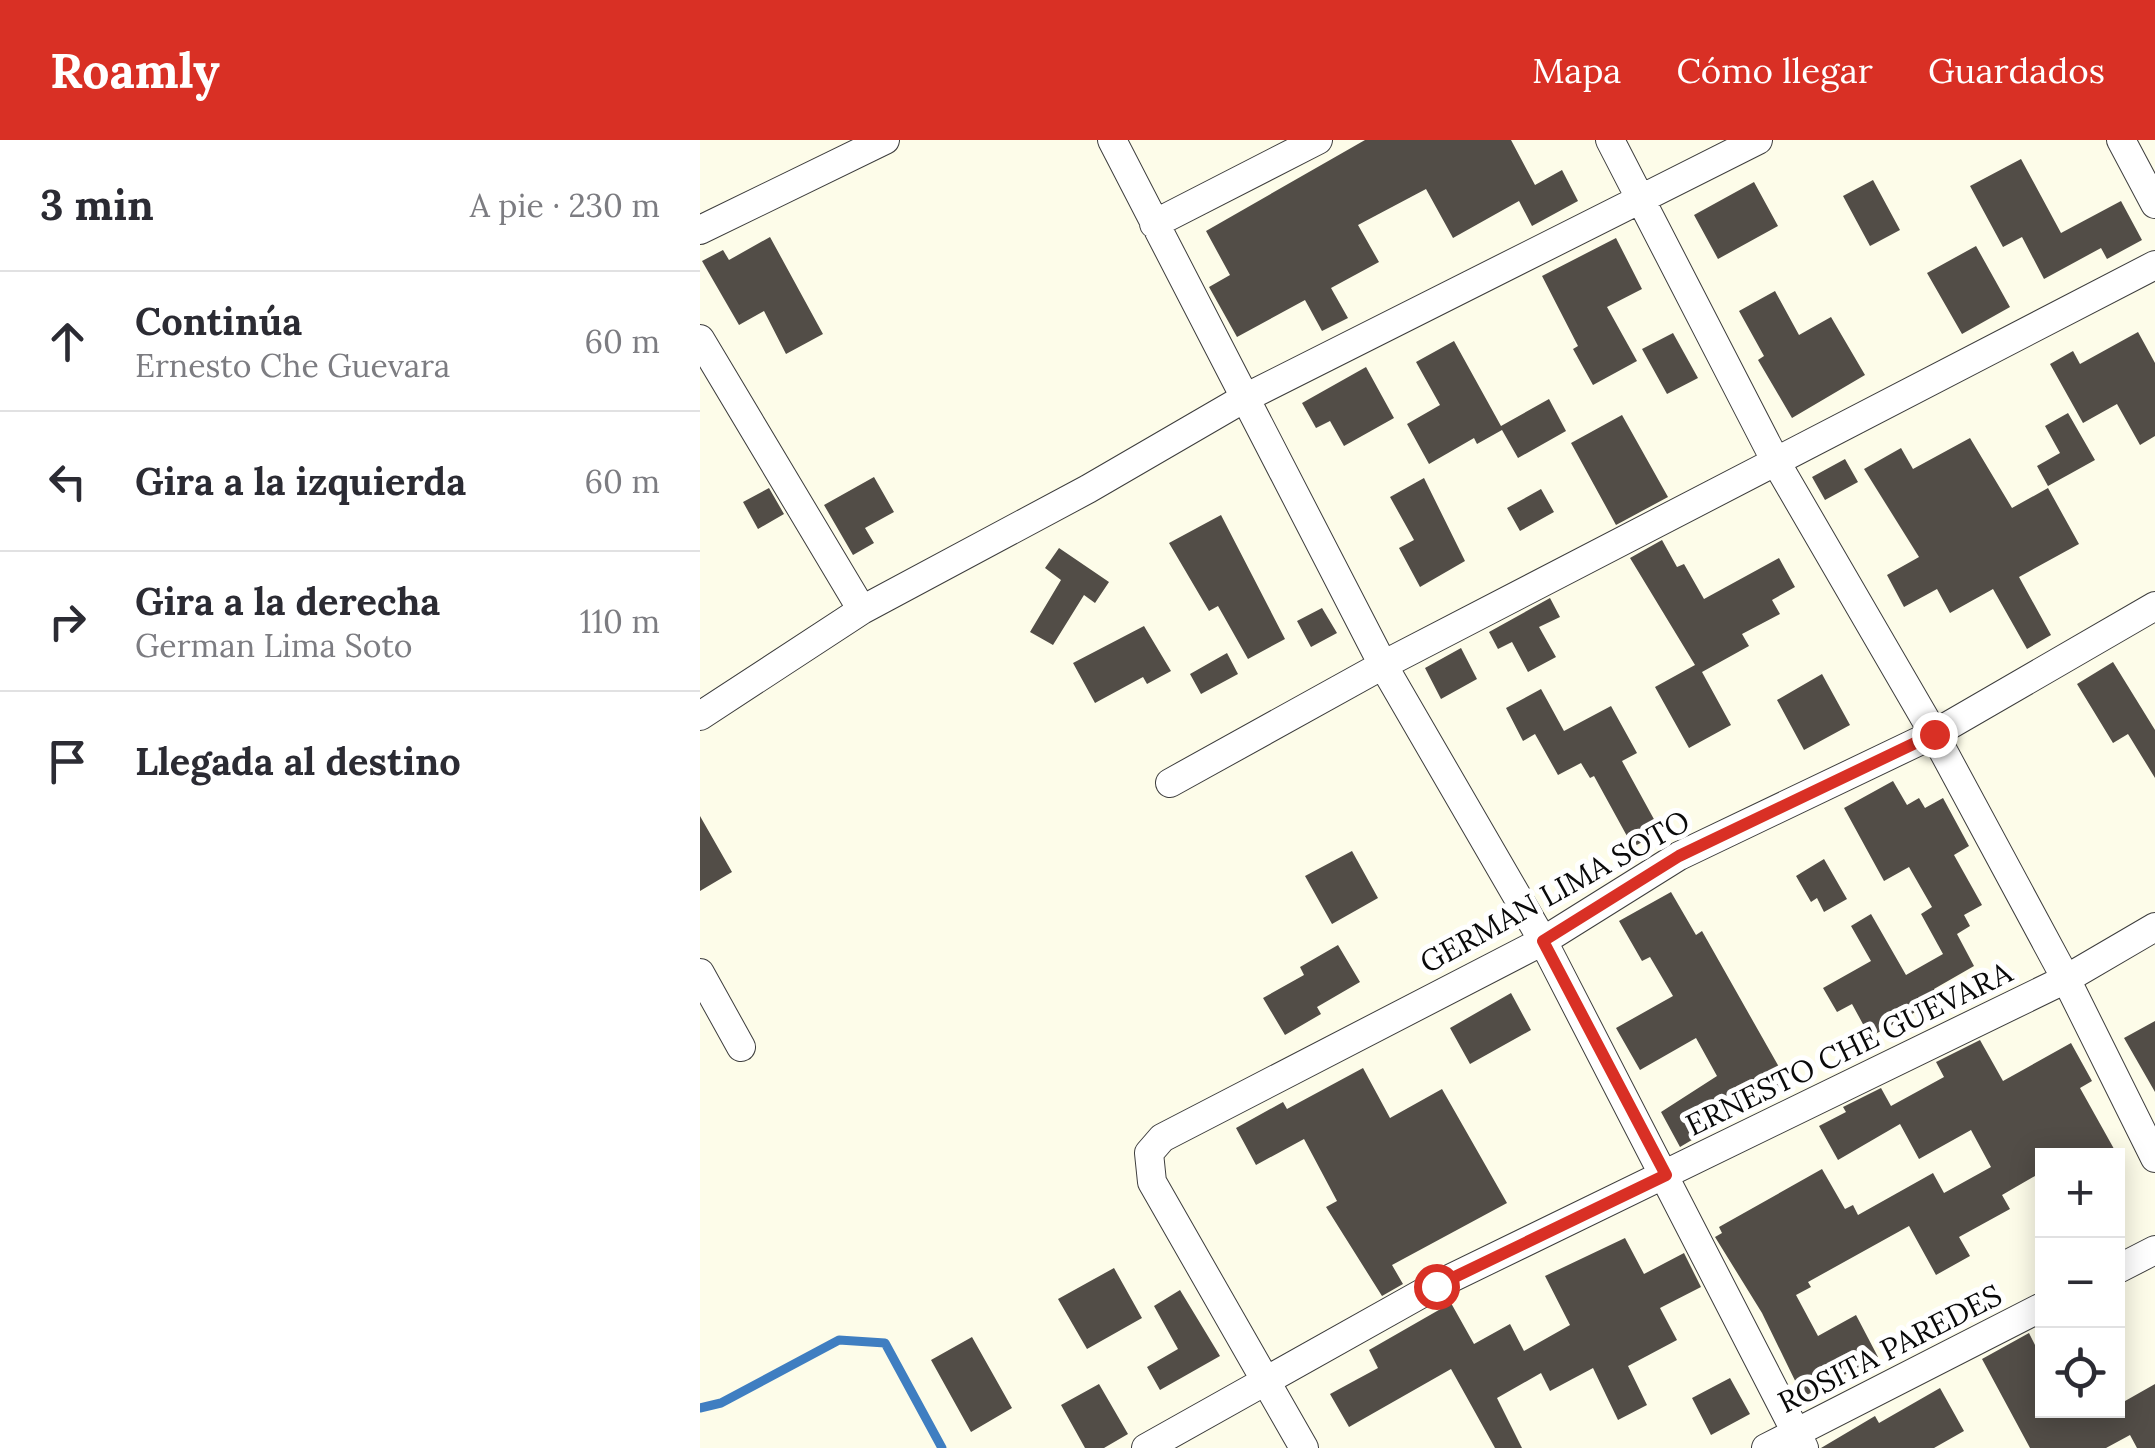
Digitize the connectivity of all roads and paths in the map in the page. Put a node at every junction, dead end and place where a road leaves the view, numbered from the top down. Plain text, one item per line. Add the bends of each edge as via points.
1 (886, 140) edge
2 (1112, 140) edge
3 (1318, 140) edge
4 (1610, 140) edge
5 (1758, 140) edge
6 (2121, 140) edge
7 (1642, 200) junction
8 (2155, 204) edge
9 (1154, 224) junction
10 (700, 230) edge
11 (2155, 265) edge
12 (700, 339) edge
13 (1242, 400) junction
14 (1776, 462) junction
15 (2155, 606) edge
16 (862, 610) junction
17 (1383, 666) junction
18 (700, 716) edge
19 (1934, 734) junction
20 (1170, 783) dead end
21 (2155, 927) edge
22 (1543, 941) junction
23 (700, 973) edge
24 (2066, 979) junction
25 (741, 1047) dead end
26 (2155, 1158) edge
27 (1666, 1175) junction
28 (2155, 1250) edge
29 (2125, 1265) edge
30 (2035, 1311) edge
31 (1268, 1378) junction
32 (1800, 1441) edge
33 (1146, 1448) edge
34 (1304, 1448) edge
35 (1766, 1448) edge

1 - 10 street
2 - 9 street
3 - 9 street
4 - 7 street
5 - 7 street
6 - 8 street
7 - 13 street
7 - 14 street
9 - 13 street
11 - 14 street
12 - 16 street
13 - 16 street
13 - 17 street
14 - 17 street
14 - 19 street
15 - 19 street, GERMAN LIMA SOTO
16 - 18 street
17 - 20 street
17 - 22 street
19 - 22 street, GERMAN LIMA SOTO via 1679,856
19 - 24 street
21 - 24 street, ERNESTO CHE GUEVARA
22 - 27 street
22 - 31 street, GERMAN LIMA SOTO via 1162,1138 1149,1153 1152,1182
23 - 25 street
24 - 26 street
24 - 27 street, ERNESTO CHE GUEVARA
27 - 31 street, ERNESTO CHE GUEVARA via 1436,1286
27 - 32 street
28 - 29 street
30 - 32 street, ROSITA PAREDES
31 - 33 street, ERNESTO CHE GUEVARA
31 - 34 street
32 - 35 street, ROSITA PAREDES

